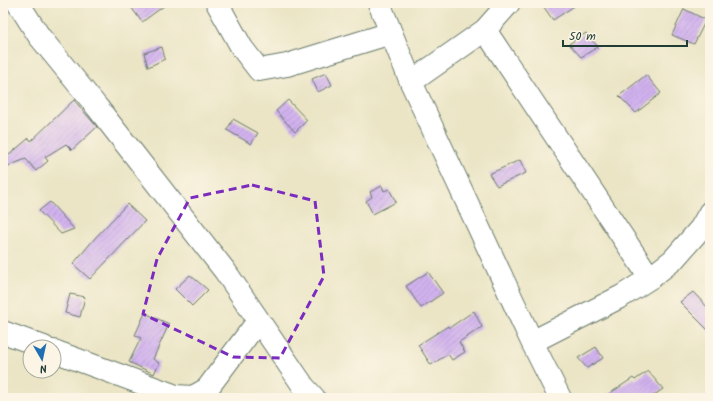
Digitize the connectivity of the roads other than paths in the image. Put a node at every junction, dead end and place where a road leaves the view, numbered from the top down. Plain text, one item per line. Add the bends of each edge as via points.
1 (18, 3) edge
2 (217, 3) edge
3 (378, 3) edge
4 (509, 3) edge
5 (484, 30) junction
6 (391, 33) junction
7 (411, 82) junction
8 (710, 212) edge
9 (650, 278) junction
10 (258, 321) junction
11 (3, 332) edge
12 (22, 339) edge
13 (532, 342) junction
14 (62, 354) edge
15 (314, 398) edge
16 (560, 398) edge

1 - 10 street via 39,36 225,271
2 - 6 street via 242,48 260,70
3 - 6 street
4 - 5 street
5 - 7 street
5 - 9 street
6 - 7 street
7 - 13 street
8 - 9 street via 701,228 673,260
9 - 13 street via 622,296
10 - 14 street via 207,389 193,397 176,396
10 - 15 street via 304,388
11 - 12 street
13 - 16 street

